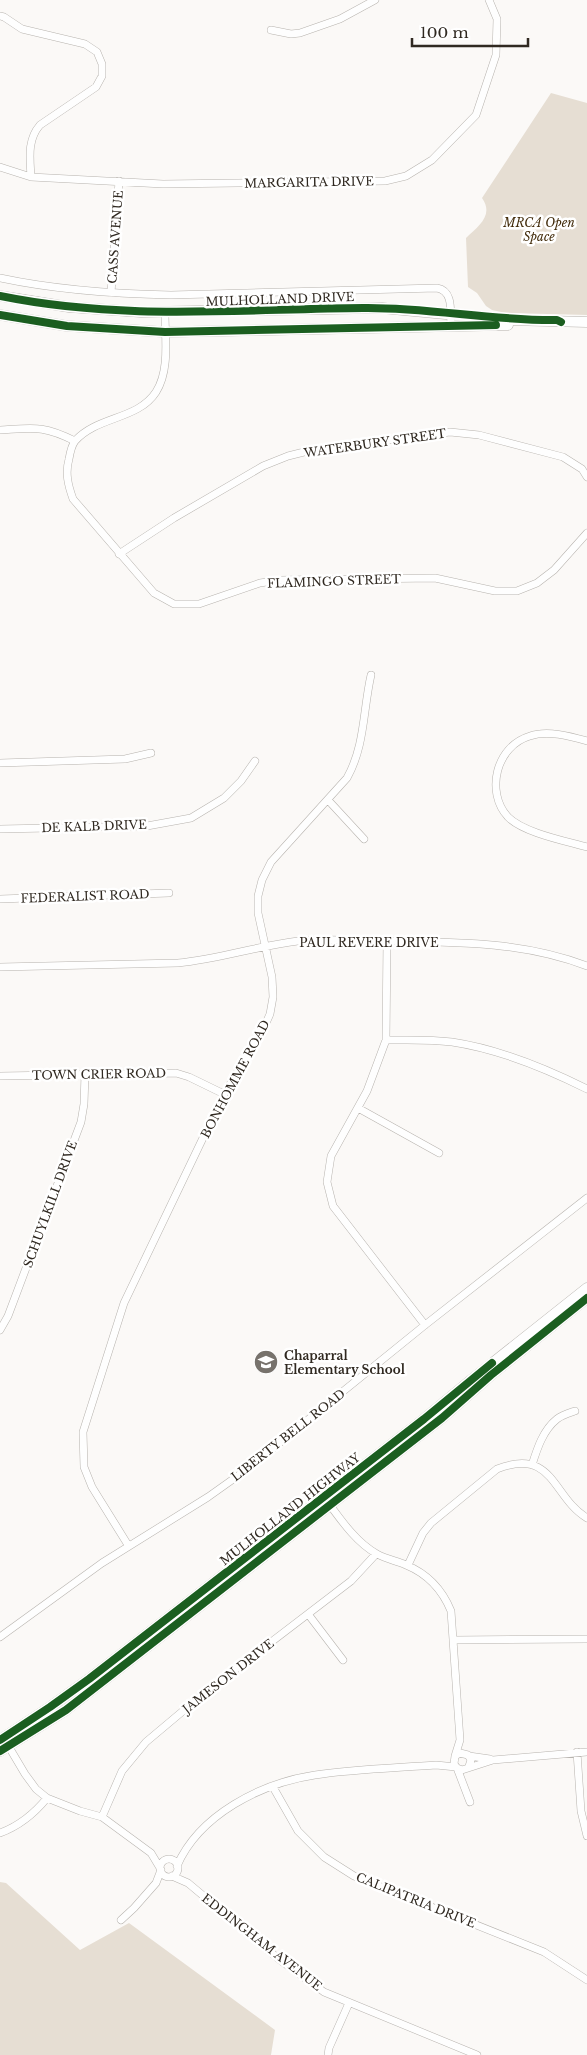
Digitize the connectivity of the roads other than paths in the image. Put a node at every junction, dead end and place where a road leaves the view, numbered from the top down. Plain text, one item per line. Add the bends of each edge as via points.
1 (375, 0) edge
2 (489, 0) edge
3 (0, 16) edge
4 (271, 30) dead end
5 (0, 167) edge
6 (31, 177) junction
7 (119, 182) junction
8 (0, 278) edge
9 (111, 293) junction
10 (0, 296) edge
11 (165, 313) junction
12 (450, 314) junction
13 (0, 316) edge
14 (561, 322) junction
15 (587, 322) edge
16 (451, 325) junction
17 (165, 332) junction
18 (0, 430) edge
19 (75, 441) junction
20 (587, 476) edge
21 (587, 533) edge
22 (119, 554) junction
23 (372, 675) dead end
24 (587, 741) edge
25 (151, 753) dead end
26 (255, 761) dead end
27 (0, 763) edge
28 (328, 800) junction
29 (0, 829) edge
30 (364, 839) dead end
31 (587, 847) edge
32 (169, 893) dead end
33 (0, 899) edge
34 (387, 941) junction
35 (265, 948) junction
36 (587, 966) edge
37 (0, 967) edge
38 (386, 1040) junction
39 (85, 1074) junction
40 (0, 1076) edge
41 (587, 1089) edge
42 (224, 1094) junction
43 (358, 1108) junction
44 (440, 1153) dead end
45 (587, 1198) edge
46 (587, 1288) edge
47 (587, 1298) edge
48 (425, 1325) junction
49 (0, 1330) edge
50 (575, 1411) dead end
51 (532, 1465) junction
52 (327, 1501) junction
53 (587, 1518) edge
54 (128, 1545) junction
55 (376, 1554) junction
56 (408, 1565) junction
57 (308, 1614) junction
58 (0, 1637) edge
59 (587, 1639) edge
60 (454, 1640) junction
61 (343, 1660) dead end
62 (460, 1740) junction
63 (3, 1744) edge
64 (577, 1752) junction
65 (587, 1752) edge
66 (468, 1755) junction
67 (455, 1756) junction
68 (493, 1760) junction
69 (436, 1765) junction
70 (468, 1767) junction
71 (456, 1768) junction
72 (464, 1783) junction
73 (273, 1787) junction
74 (47, 1798) junction
75 (470, 1802) dead end
76 (102, 1817) junction
77 (0, 1834) edge
78 (587, 1836) edge
79 (184, 1850) junction
80 (151, 1853) junction
81 (168, 1859) junction
82 (177, 1866) junction
83 (160, 1869) junction
84 (170, 1876) junction
85 (156, 1883) junction
86 (188, 1883) junction
87 (121, 1920) dead end
88 (587, 1980) edge
89 (349, 2003) junction
90 (328, 2055) edge
91 (477, 2055) edge

1 - 4 street via 340,20 300,33
2 - 7 street, MARGARITA DRIVE via 497,19 496,55 476,115 432,160 406,176 385,181
3 - 6 street via 22,30 85,44 97,52 102,64 102,76 96,87 35,130 30,143
5 - 6 street, MARGARITA DRIVE
6 - 7 street, MARGARITA DRIVE
7 - 9 street, CASS AVENUE
8 - 9 street
9 - 12 street via 171,295 437,288 449,295
10 - 11 main road, MULHOLLAND DRIVE via 90,310
11 - 12 main road, MULHOLLAND DRIVE via 364,308
11 - 17 street
12 - 14 main road, MULHOLLAND DRIVE
12 - 16 street
13 - 17 main road, MULHOLLAND DRIVE via 67,326
14 - 15 main road, MULHOLLAND DRIVE
14 - 16 main road, MULHOLLAND DRIVE
16 - 17 main road, MULHOLLAND DRIVE
17 - 19 street via 165,365 150,400
18 - 19 street via 43,428
19 - 22 street, FLAMINGO STREET via 67,466 73,500
20 - 22 street, WATERBURY STREET via 582,468 562,458 479,435 450,432 312,450 263,466
21 - 22 street, FLAMINGO STREET via 554,570 537,583 518,591 495,591 435,578 280,580 199,604 174,604 154,593
23 - 28 street, BONHOMME ROAD via 356,762
24 - 31 street via 547,734 530,736 514,744 497,770 495,788 500,806 510,819 526,828
25 - 27 street via 125,759
26 - 29 street, DE KALB DRIVE via 224,798 192,818 147,826
28 - 30 street
28 - 35 street, BONHOMME ROAD via 271,862 262,880 258,913
32 - 33 street, FEDERALIST ROAD
34 - 35 street, PAUL REVERE DRIVE via 311,940
34 - 36 street, PAUL REVERE DRIVE via 502,945
34 - 38 street
35 - 37 street, PAUL REVERE DRIVE via 205,961 178,963
35 - 42 street, BONHOMME ROAD via 272,977 270,1014
38 - 41 street via 451,1042 482,1048 561,1076
38 - 43 street
39 - 40 street, TOWN CRIER ROAD
39 - 42 street, TOWN CRIER ROAD via 176,1073
39 - 49 street, SCHUYLKILL DRIVE via 81,1122
42 - 54 street, BONHOMME ROAD via 124,1303 83,1432 84,1467
43 - 44 street
43 - 48 street via 331,1156 327,1182 334,1206
45 - 48 street, LIBERTY BELL ROAD
46 - 52 main road, MULHOLLAND HIGHWAY
47 - 52 main road, MULHOLLAND HIGHWAY via 491,1374 442,1418
48 - 54 street, LIBERTY BELL ROAD via 246,1470
50 - 51 street via 557,1419 546,1431
51 - 53 street via 547,1472 575,1510
51 - 56 street via 507,1465 497,1469 431,1523
52 - 55 street via 357,1538
52 - 63 main road, MULHOLLAND HIGHWAY
54 - 58 street, LIBERTY BELL ROAD
55 - 56 street
55 - 57 street, JAMESON DRIVE via 351,1581
56 - 60 street via 433,1581 446,1599 451,1611
57 - 61 street
57 - 76 street, JAMESON DRIVE via 146,1742 122,1771
59 - 60 street
60 - 62 street
62 - 66 street
62 - 67 street
63 - 74 street via 36,1789
64 - 65 street
64 - 68 street
64 - 78 street via 581,1811
66 - 67 street via 460,1753
66 - 68 street
66 - 70 street via 471,1760
67 - 69 street
67 - 71 street
68 - 70 street
69 - 71 street
69 - 73 street via 314,1775
70 - 71 street
70 - 72 street
71 - 72 street
72 - 75 street
73 - 79 street via 232,1806 208,1823
73 - 88 street, CALIPATRIA DRIVE via 298,1831 324,1856 354,1876 544,1952
74 - 76 street
74 - 77 street via 33,1814
76 - 80 street
79 - 81 street
79 - 82 street
80 - 81 street
80 - 83 street
81 - 82 street
81 - 83 street via 162,1862
82 - 84 street via 176,1873
82 - 86 street, EDDINGHAM AVENUE
83 - 84 street via 164,1875
83 - 85 street
84 - 85 street
84 - 86 street, EDDINGHAM AVENUE
85 - 87 street
86 - 89 street, EDDINGHAM AVENUE via 307,1981
89 - 90 street
89 - 91 street, EDDINGHAM AVENUE

